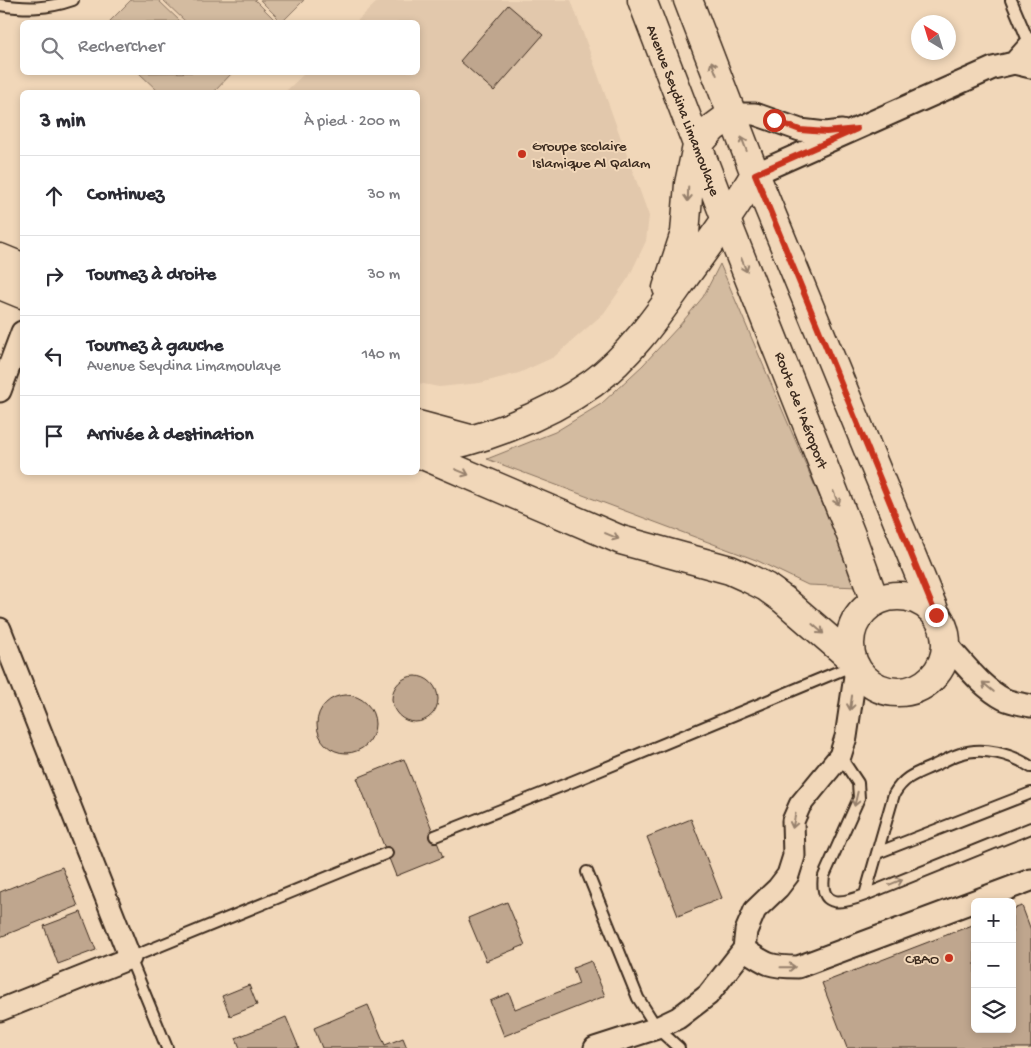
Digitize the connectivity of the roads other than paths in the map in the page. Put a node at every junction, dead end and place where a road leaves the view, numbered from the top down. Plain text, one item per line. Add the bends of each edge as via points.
1 (73, 0) edge
2 (642, 0) edge
3 (688, 0) edge
4 (1011, 0) edge
5 (0, 6) edge
6 (1030, 45) edge
7 (1023, 65) edge
8 (732, 114) junction
9 (857, 129) junction
10 (697, 146) junction
11 (755, 174) junction
12 (726, 220) junction
13 (0, 258) edge
14 (20, 266) edge
15 (0, 285) edge
16 (20, 293) edge
17 (660, 312) junction
18 (20, 337) edge
19 (0, 391) edge
20 (420, 426) edge
21 (471, 439) junction
22 (420, 453) edge
23 (420, 454) edge
24 (875, 602) junction
25 (936, 615) junction
26 (0, 629) edge
27 (946, 644) junction
28 (854, 664) junction
29 (1031, 706) edge
30 (840, 756) junction
31 (1031, 767) edge
32 (1031, 793) edge
33 (1031, 828) edge
34 (435, 836) dead end
35 (387, 853) dead end
36 (878, 853) junction
37 (587, 872) dead end
38 (1031, 880) edge
39 (865, 895) junction
40 (744, 949) junction
41 (130, 958) junction
42 (0, 1010) edge
43 (657, 1028) junction
44 (167, 1048) edge
45 (595, 1048) edge
46 (679, 1048) edge

1 - 5 lane via 26,9
2 - 10 main road, Avenue Seydina Limamoulaye
8 -> 3 main road
4 - 6 lane
6 - 7 street
7 - 9 street via 993,68
8 - 9 street via 754,114 800,130
8 - 10 main road via 712,128
11 -> 8 main road
9 - 11 street
10 - 12 main road, Avenue Seydina Limamoulaye
10 -> 17 main road via 689,184 685,234
11 - 12 main road
11 - 25 main road
12 - 17 main road
12 -> 24 main road, Route de l'Aéroport
13 - 14 main road
15 - 16 main road
17 - 21 main road via 624,355 593,382 549,410
18 - 19 street
20 - 21 main road
21 - 22 main road
23 -> 28 main road via 620,540 730,570 750,579 784,600
24 - 25 main road via 891,596 908,597 924,603
24 - 28 main road via 856,619 851,632 849,646
25 - 27 main road via 944,630
26 - 41 street
27 - 28 main road via 944,659 937,672 927,683 912,691 895,693 880,689 866,681
29 -> 27 street via 1005,700
28 -> 30 street via 846,737
28 - 34 lane
30 -> 39 lane via 858,783 858,798 824,876 822,888 834,901 846,902
30 -> 40 street via 796,812 793,821 794,856 788,875 755,910 746,931
31 - 36 lane via 995,752 978,750 962,753 909,777 894,794
32 - 36 lane
39 -> 33 lane
35 - 41 lane
36 - 39 lane
37 - 43 lane via 638,998
40 -> 38 street via 775,967 798,967
40 - 43 street via 708,995 678,1018
41 - 42 street
41 - 44 lane
43 - 45 street
43 - 46 lane

